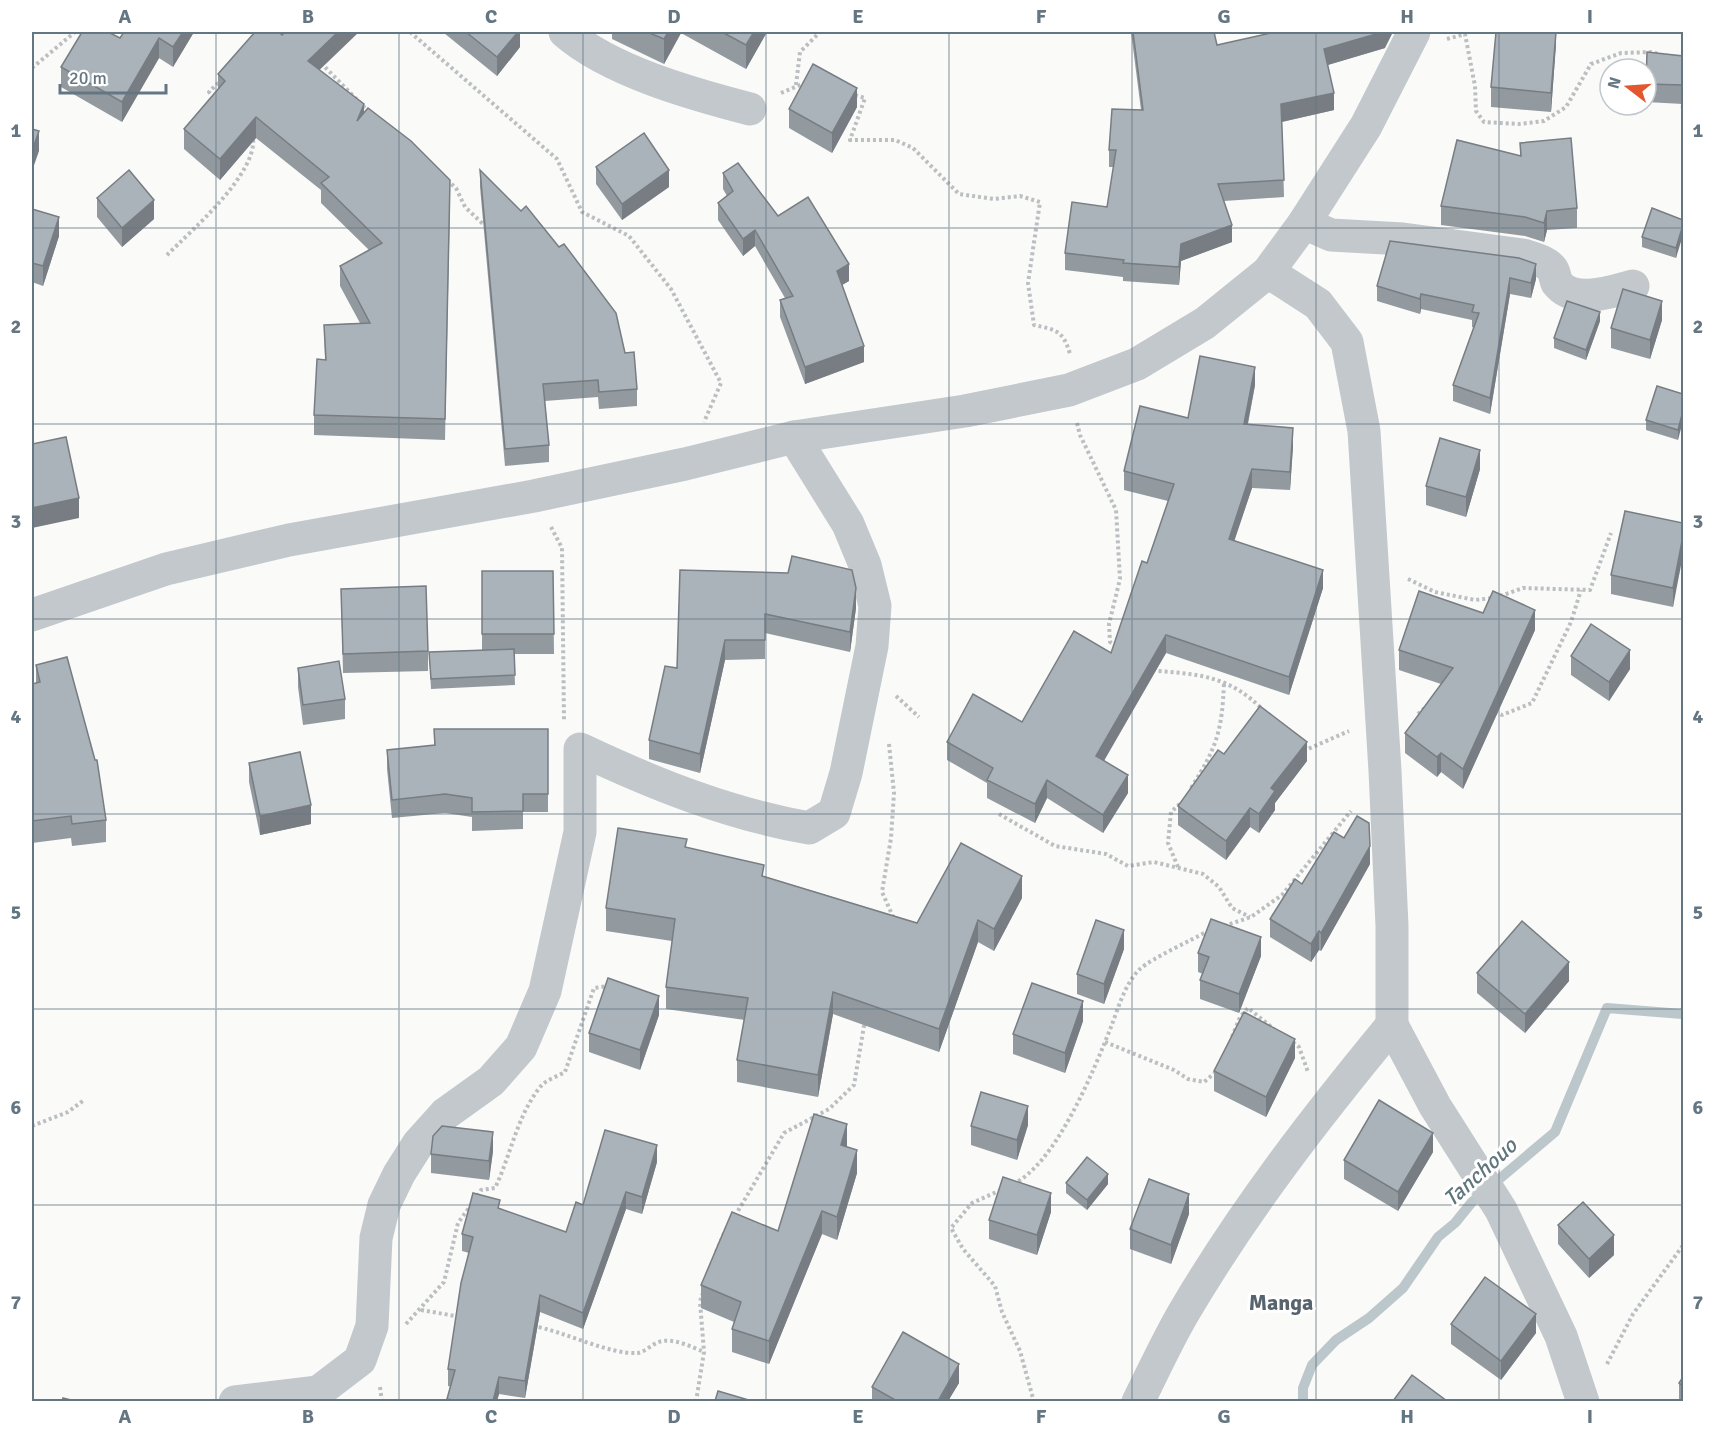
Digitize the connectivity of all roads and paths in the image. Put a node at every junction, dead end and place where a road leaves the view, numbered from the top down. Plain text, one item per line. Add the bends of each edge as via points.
1 (75, 32) edge
2 (410, 32) edge
3 (566, 32) edge
4 (820, 32) edge
5 (1427, 36) edge
6 (1661, 56) edge
7 (311, 60) edge
8 (32, 68) edge
9 (223, 77) edge
10 (818, 78) edge
11 (796, 85) junction
12 (1682, 89) edge
13 (847, 92) edge
14 (222, 106) edge
15 (750, 110) joint
16 (372, 117) edge
17 (1683, 119) edge
18 (251, 127) edge
19 (440, 174) edge
20 (1304, 223) junction
21 (483, 224) edge
22 (167, 255) dead end
23 (1268, 272) junction
24 (1633, 286) dead end
25 (1070, 390) junction
26 (794, 437) junction
27 (685, 464) junction
28 (534, 496) junction
29 (1611, 533) dead end
30 (1375, 586) junction
31 (1581, 590) junction
32 (32, 615) edge
33 (1124, 650) edge
34 (1149, 666) edge
35 (1224, 682) junction
36 (892, 692) dead end
37 (1435, 699) edge
38 (891, 704) dead end
39 (1265, 711) edge
40 (1493, 711) edge
41 (1380, 717) junction
42 (1414, 719) edge
43 (889, 739) dead end
44 (1300, 743) edge
45 (580, 749) junction
46 (1385, 771) junction
47 (1190, 791) edge
48 (1184, 800) edge
49 (999, 814) dead end
50 (1178, 867) junction
51 (1251, 917) junction
52 (896, 922) edge
53 (613, 985) edge
54 (865, 1016) edge
55 (1392, 1025) junction
56 (1279, 1033) edge
57 (1286, 1037) edge
58 (1105, 1042) junction
59 (1228, 1047) edge
60 (1221, 1064) edge
61 (84, 1100) dead end
62 (1317, 1116) junction
63 (32, 1126) edge
64 (1683, 1244) edge
65 (714, 1258) edge
66 (703, 1291) edge
67 (421, 1310) junction
68 (464, 1317) edge
69 (521, 1325) edge
70 (405, 1326) dead end
71 (704, 1352) junction
72 (360, 1360) junction
73 (1602, 1372) dead end
74 (236, 1401) edge
75 (382, 1401) edge
76 (696, 1401) edge
77 (1034, 1401) edge
78 (1138, 1401) edge
79 (1582, 1401) edge

1 - 8 path
2 - 27 path via 557,159 582,212 629,236 671,289 721,383
3 - 15 street via 628,68 691,94
4 - 11 path via 800,52
5 - 6 path via 1465,34 1476,111 1484,122 1544,121 1566,107 1591,64 1622,53 1654,52
5 - 20 street
7 - 16 path via 322,64
9 - 14 path via 208,92
10 - 11 path
11 - 15 path
12 - 17 path
13 - 25 path via 865,99 850,140 895,140 913,148 959,194 994,199 1020,196 1040,202 1029,265 1029,302 1034,325 1056,330 1066,339
18 - 22 path via 254,149 240,175 208,215
19 - 21 path via 456,188 465,207
20 - 23 street
20 - 24 street via 1331,235 1403,239 1523,255 1552,269 1557,283 1575,294 1601,295
23 - 25 street via 1204,323 1137,364
23 - 30 street via 1318,304 1347,342 1364,431
25 - 26 street via 965,411
25 - 33 path via 1080,435 1116,510 1120,579 1109,624 1110,642
26 - 27 street
26 - 45 street via 848,524 865,565 875,606 872,646 834,813 809,828 768,821 642,778
27 - 28 street
28 - 32 street via 289,540 166,569
28 - 45 path via 562,548 562,717
29 - 31 path via 1590,590
30 - 31 path via 1400,578 1415,580 1435,592 1475,600 1523,588
30 - 41 street
31 - 40 path via 1572,622 1532,703 1502,715
34 - 35 path via 1157,671 1201,674
35 - 39 path
35 - 47 path via 1222,716 1213,753
36 - 38 path
37 - 42 path via 1420,709
41 - 44 path via 1308,749
41 - 46 street
43 - 52 path via 894,793 882,892
45 - 72 street via 580,832 545,992 521,1047 491,1081 445,1114 418,1144 399,1174 384,1205 376,1238 372,1326
46 - 51 path via 1282,895
46 - 55 street
48 - 50 path via 1171,812 1168,843
49 - 50 path via 1054,846 1106,854 1128,866 1154,862
50 - 51 path via 1203,874 1219,886 1232,908
51 - 58 path via 1208,931 1139,970 1124,994
53 - 67 path via 594,988 565,1072 542,1084 520,1121 495,1188 481,1190 458,1223 444,1282
54 - 65 path via 854,1085 829,1109 784,1133 721,1236
55 - 62 street
55 - 79 street via 1434,1106 1501,1210 1561,1336
56 - 59 path via 1248,1008 1240,1017
57 - 62 path via 1299,1047
58 - 60 path via 1188,1079 1204,1082
58 - 77 path via 1090,1081 1048,1152 1024,1179 972,1203 951,1228 963,1249 995,1286
61 - 63 path via 68,1112
62 - 78 street via 1249,1210 1183,1314
64 - 73 path via 1633,1314
66 - 71 path via 700,1302
67 - 68 path
67 - 70 path
69 - 71 path via 553,1329 579,1341 639,1353 661,1341 681,1343
71 - 76 path
72 - 74 street via 318,1392
72 - 75 path via 379,1379

